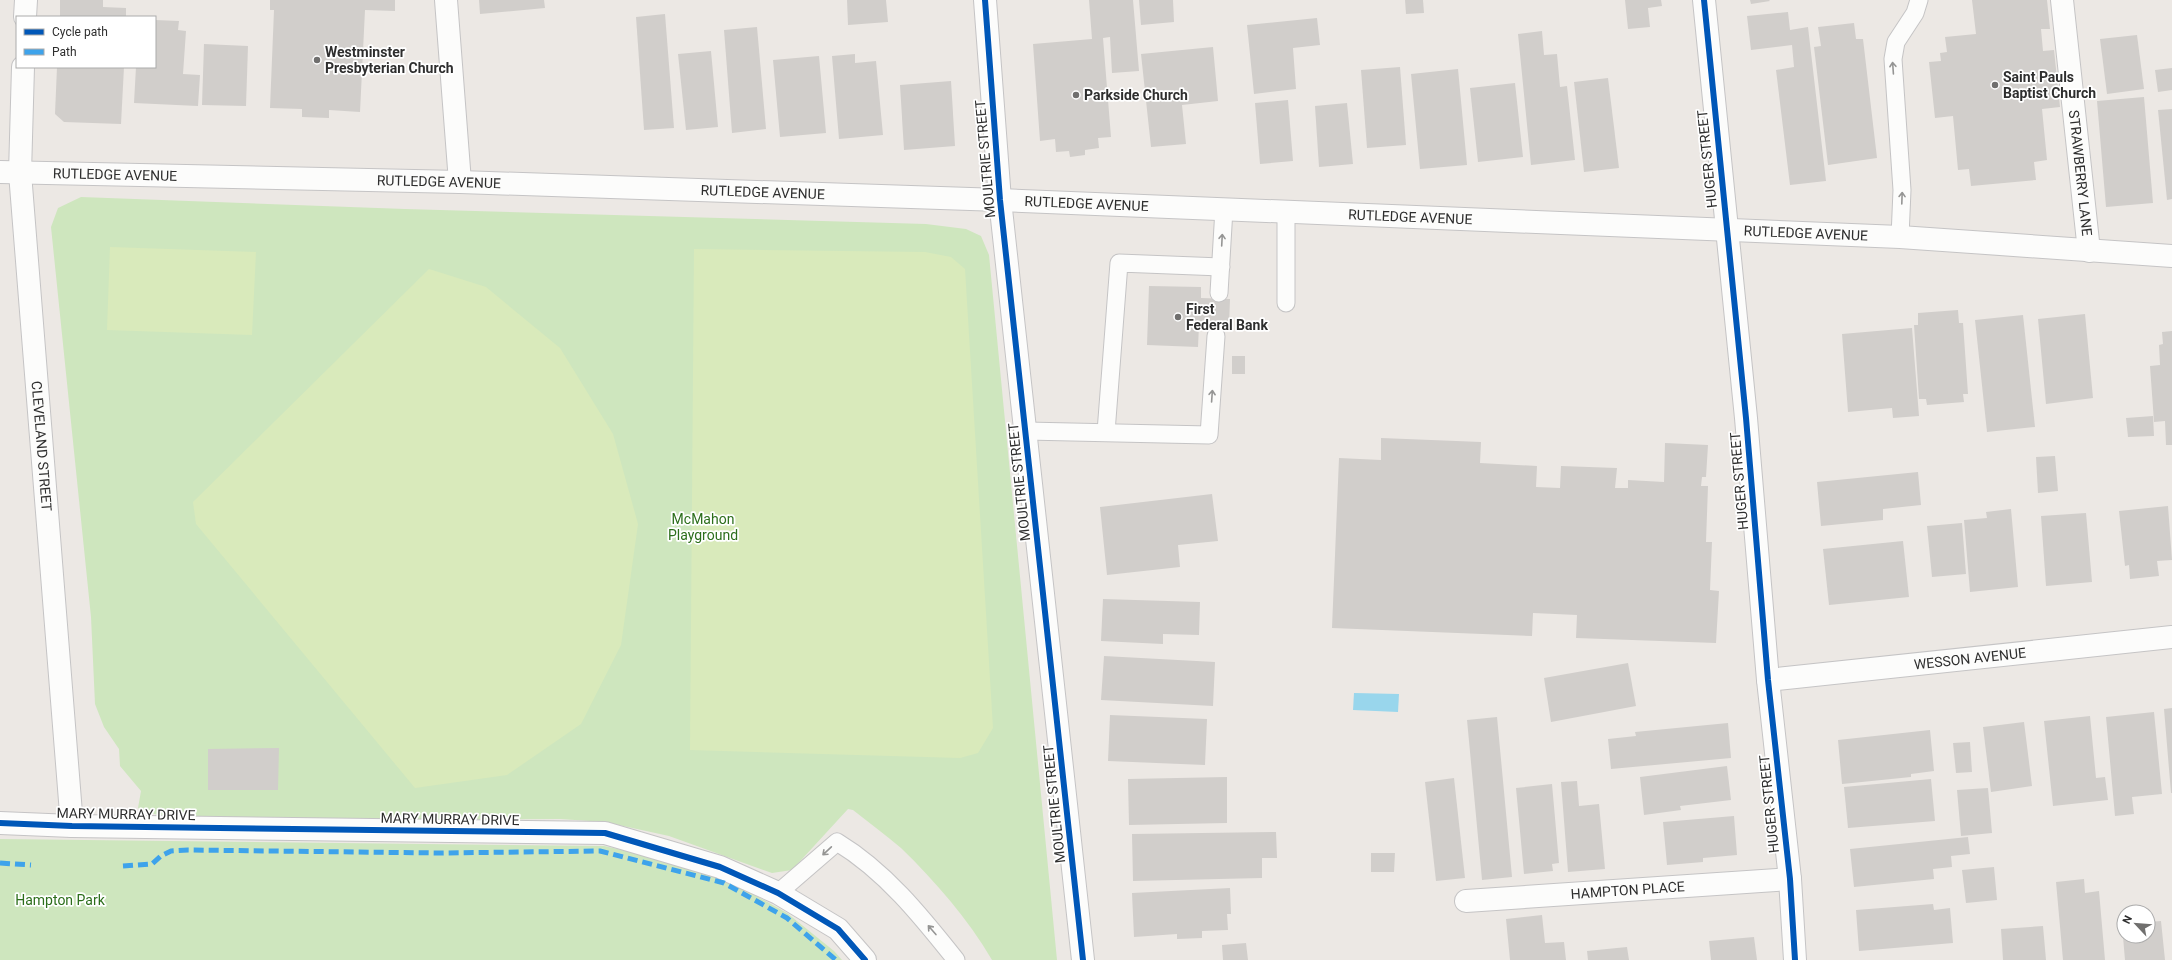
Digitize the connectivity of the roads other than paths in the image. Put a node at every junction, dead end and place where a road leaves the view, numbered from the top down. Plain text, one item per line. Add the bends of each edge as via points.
1 (26, 0) edge
2 (446, 0) edge
3 (985, 0) edge
4 (1704, 0) edge
5 (1919, 0) edge
6 (2062, 0) edge
7 (25, 16) edge
8 (23, 68) edge
9 (10, 172) edge
10 (460, 182) junction
11 (1000, 200) junction
12 (1224, 209) junction
13 (1286, 211) junction
14 (1726, 230) junction
15 (1900, 237) junction
16 (2089, 251) junction
17 (2172, 256) edge
18 (1221, 267) junction
19 (1219, 293) dead end
20 (1286, 303) dead end
21 (1216, 336) dead end
22 (1026, 431) junction
23 (1106, 432) junction
24 (2172, 637) edge
25 (1768, 680) junction
26 (0, 823) edge
27 (72, 826) junction
28 (1790, 879) junction
29 (778, 893) junction
30 (1466, 901) dead end
31 (865, 960) edge
32 (956, 960) edge
33 (1083, 960) edge
34 (1795, 960) edge

1 - 7 street
2 - 10 street
3 - 11 street, MOULTRIE STREET
4 - 14 street, HUGER STREET
15 -> 5 lane via 1902,190 1893,59 1896,42 1915,13
6 - 16 street, STRAWBERRY LANE
8 - 9 street, CLEVELAND STREET
9 - 10 street, RUTLEDGE AVENUE
9 - 27 street, CLEVELAND STREET
10 - 11 street, RUTLEDGE AVENUE
11 - 12 street, RUTLEDGE AVENUE
11 - 22 street, MOULTRIE STREET
12 - 13 street, RUTLEDGE AVENUE
18 -> 12 lane
13 - 14 street, RUTLEDGE AVENUE
13 - 20 lane
14 - 15 street, RUTLEDGE AVENUE
14 - 25 street, HUGER STREET
15 - 16 street, RUTLEDGE AVENUE
16 - 17 street, RUTLEDGE AVENUE
18 - 19 lane
18 - 23 lane via 1119,263
23 -> 21 lane via 1209,435
22 - 23 lane
22 - 33 street, MOULTRIE STREET
24 - 25 street, WESSON AVENUE
25 - 28 street, HUGER STREET
26 - 27 street, MARY MURRAY DRIVE
27 - 29 street, MARY MURRAY DRIVE via 605,833 720,866
28 - 30 street, HAMPTON PLACE
28 - 34 street, HUGER STREET
29 - 31 street, MARY MURRAY DRIVE via 838,929
32 -> 29 lane via 896,888 855,853 837,842

